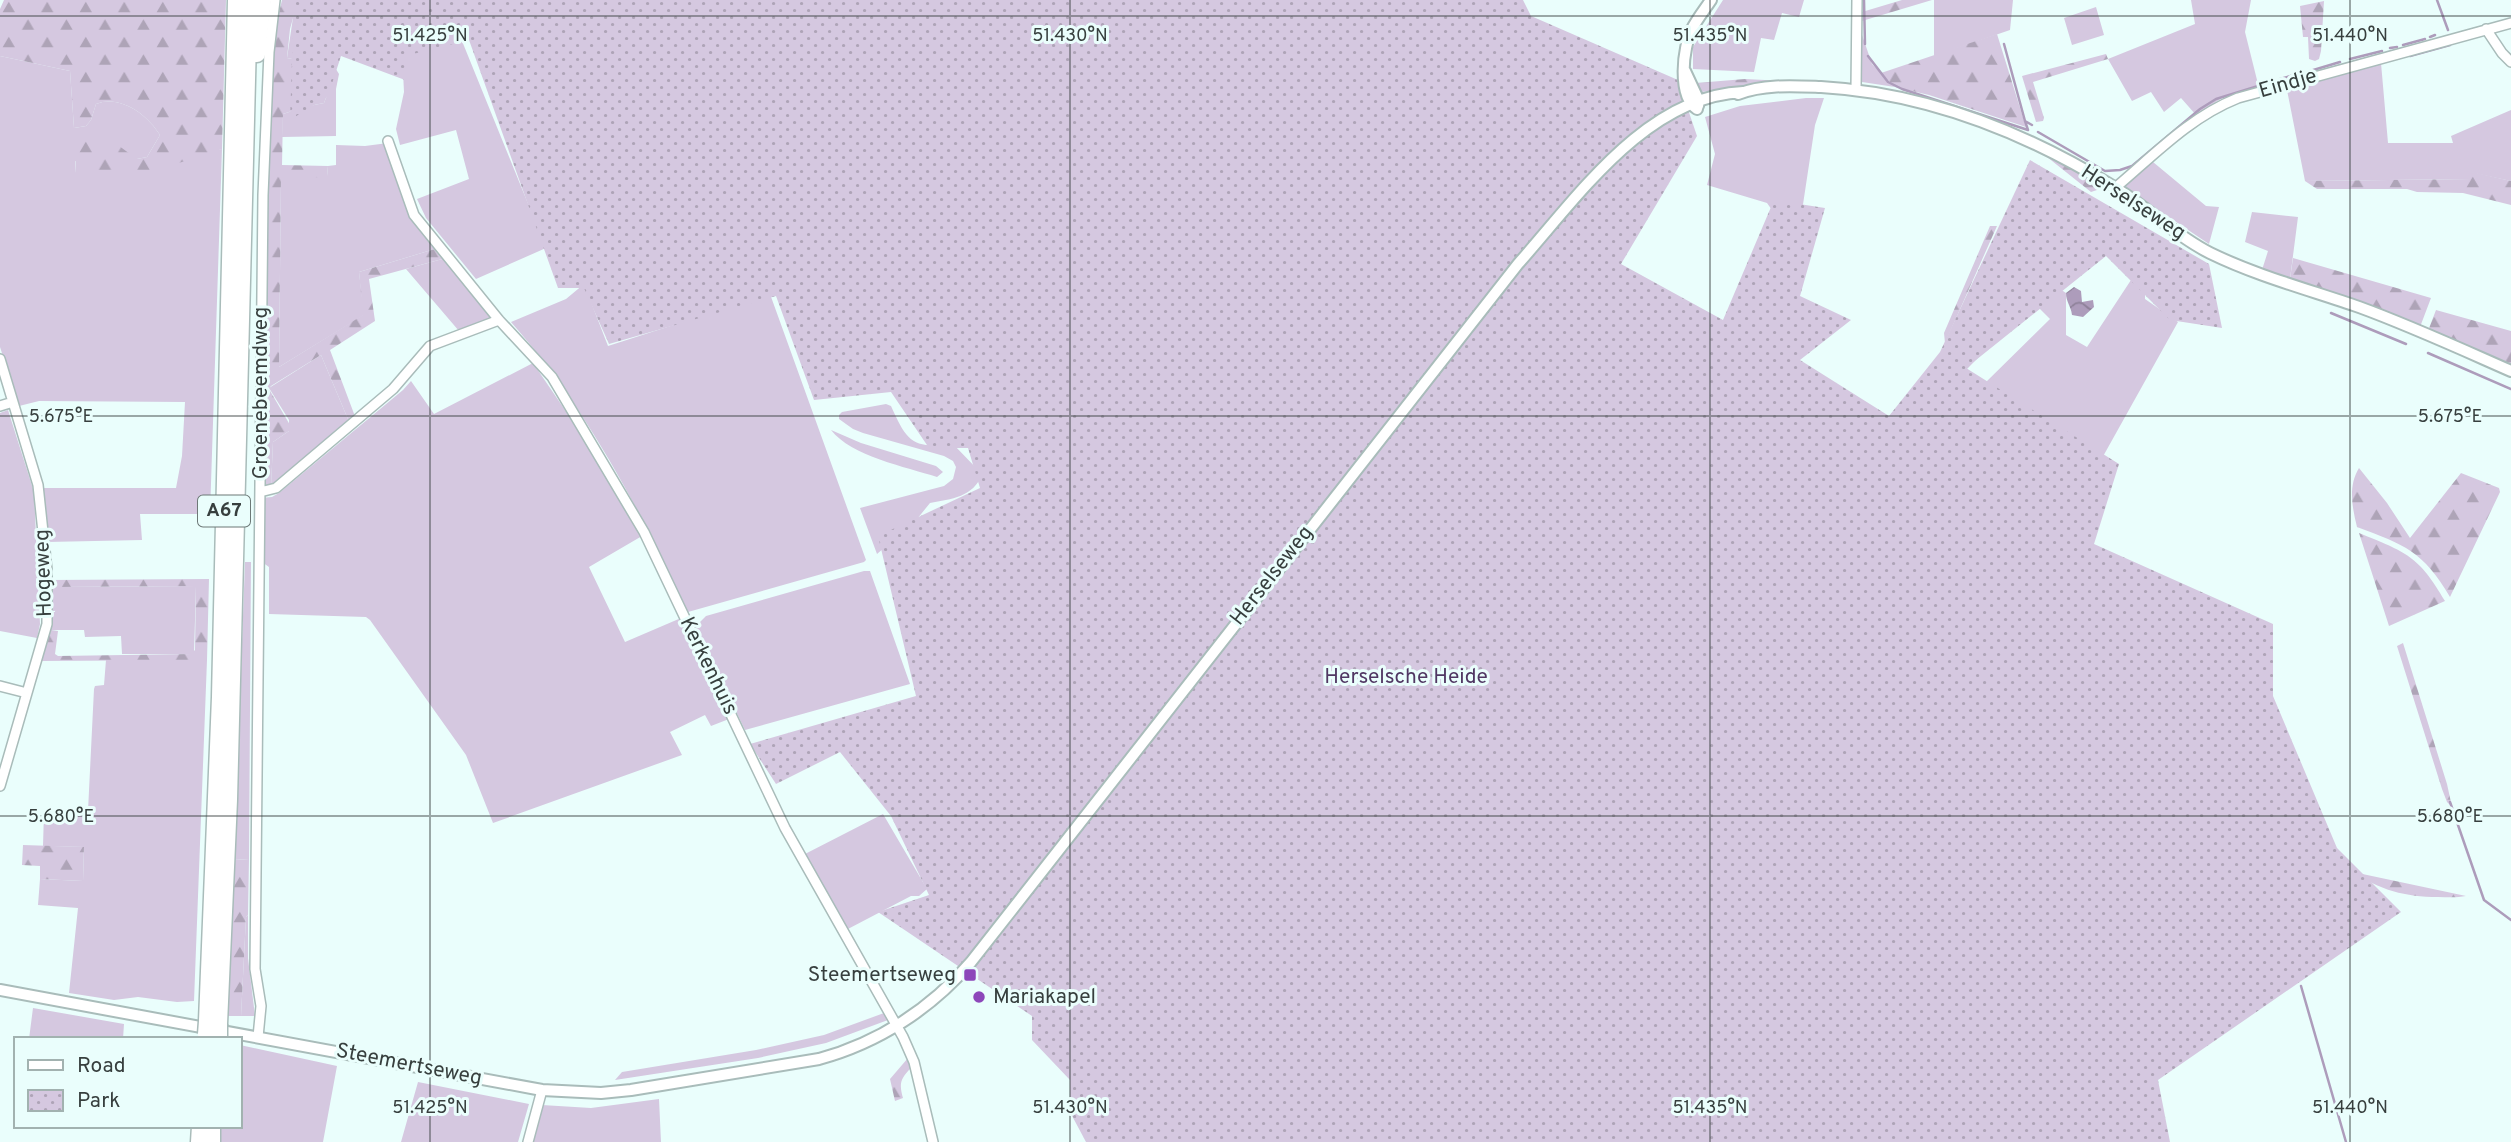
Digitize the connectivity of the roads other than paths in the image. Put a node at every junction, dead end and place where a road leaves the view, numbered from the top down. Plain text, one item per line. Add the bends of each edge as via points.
1 (236, 0) edge
2 (248, 0) edge
3 (263, 0) edge
4 (275, 0) edge
5 (1711, 0) edge
6 (1857, 0) edge
7 (2511, 23) edge
8 (2486, 29) junction
9 (2511, 61) edge
10 (1856, 89) junction
11 (1696, 105) junction
12 (388, 141) dead end
13 (2115, 188) junction
14 (244, 192) junction
15 (499, 320) junction
16 (0, 359) edge
17 (2511, 371) edge
18 (13, 402) junction
19 (0, 406) edge
20 (260, 492) junction
21 (0, 686) edge
22 (27, 693) junction
23 (0, 786) edge
24 (0, 989) edge
25 (897, 1026) junction
26 (212, 1032) edge
27 (258, 1037) junction
28 (542, 1090) junction
29 (528, 1142) edge
30 (933, 1142) edge

1 - 26 highway, A67
2 - 14 highway, A67
3 - 14 highway, A67
4 - 20 street, Groenebeemdweg via 263,195
5 - 11 street via 1686,45 1684,82
6 - 10 street
7 - 8 street, Eindje
8 - 9 street
8 - 13 street, Eindje via 2214,108
10 - 11 street, Herselseweg via 1755,89
10 - 13 street, Herselseweg via 1982,121 2033,142
11 - 25 street, Herselseweg via 1661,120 1627,145 1518,264 971,962 951,985
12 - 15 street, Kerkenhuis via 414,215
13 - 17 street, Herselseweg via 2207,252 2363,309
14 - 26 highway, A67 via 229,800
15 - 20 street via 430,346 393,389 275,488
15 - 25 street, Kerkenhuis via 552,377 644,532 785,828
16 - 18 street, Hogeweg
18 - 19 street
18 - 22 street, Hogeweg via 38,485 47,570 47,624
20 - 27 street, Groenebeemdweg
21 - 22 street
22 - 23 street, Hogeweg
24 - 27 street, Steemertseweg
25 - 28 street, Steemertseweg via 848,1051 818,1059 631,1090
25 - 30 street, Kerkenhuis via 914,1062
27 - 28 street, Steemertseweg
28 - 29 street

